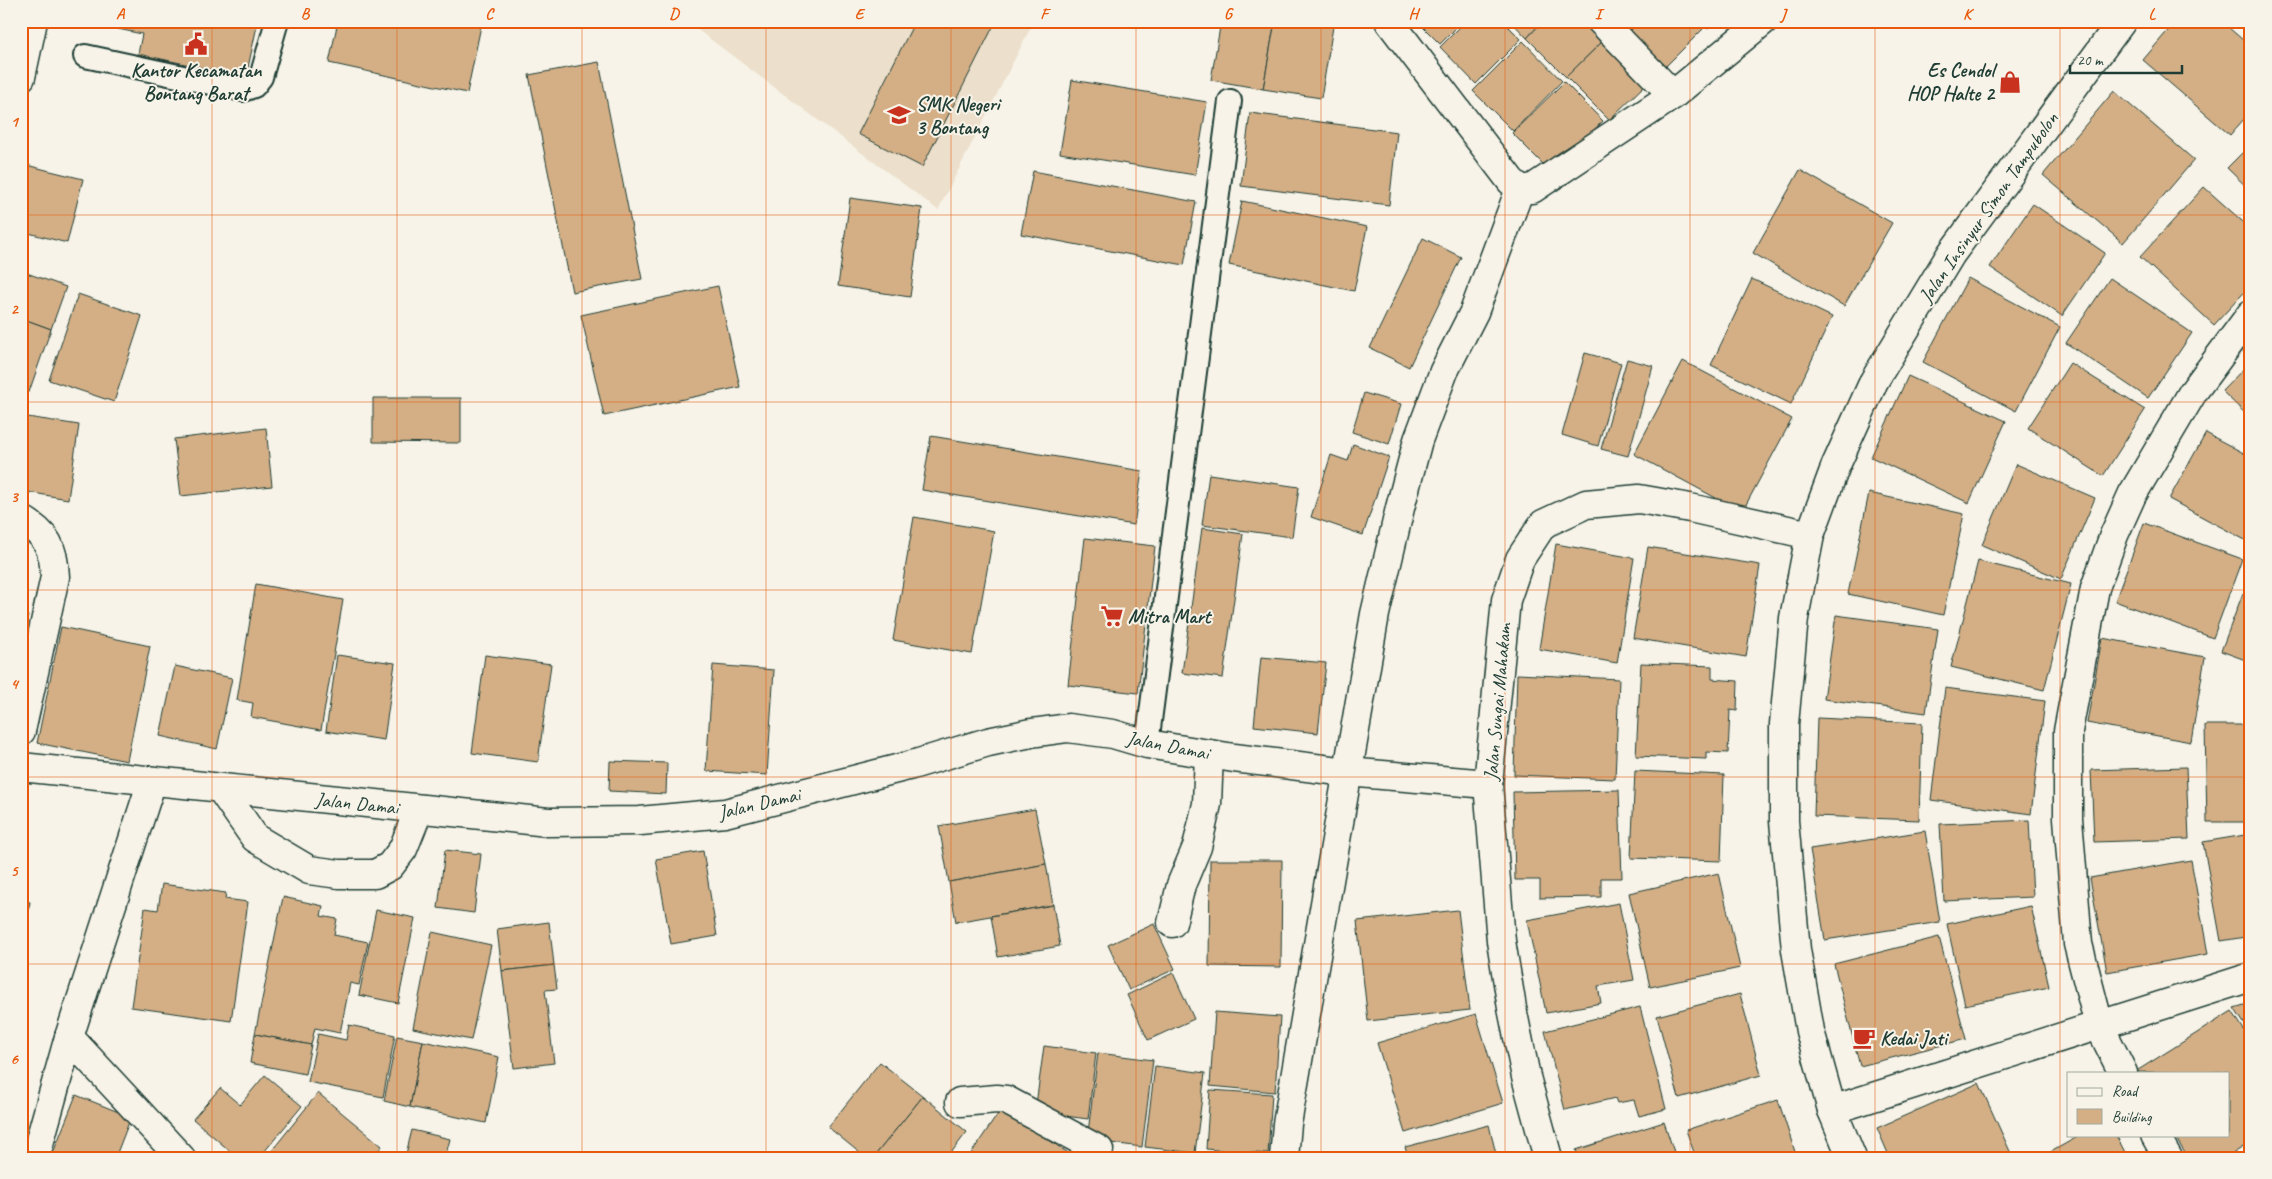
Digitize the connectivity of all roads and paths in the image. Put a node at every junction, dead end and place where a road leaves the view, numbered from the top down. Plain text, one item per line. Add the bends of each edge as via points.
1 (33, 21) edge
2 (277, 21) edge
3 (1389, 21) edge
4 (1601, 21) edge
5 (1763, 21) edge
6 (2122, 21) edge
7 (85, 56) dead end
8 (23, 68) edge
9 (1673, 95) junction
10 (1230, 101) dead end
11 (1520, 189) junction
12 (2251, 314) edge
13 (21, 519) edge
14 (1810, 535) junction
15 (21, 731) edge
16 (1146, 744) junction
17 (1209, 754) junction
18 (21, 767) edge
19 (1348, 772) junction
20 (152, 781) junction
21 (1488, 784) junction
22 (221, 789) junction
23 (419, 809) junction
24 (1172, 923) dead end
25 (2251, 978) edge
26 (2099, 1025) junction
27 (69, 1037) junction
28 (2122, 1072) edge
29 (960, 1102) dead end
30 (1832, 1110) junction
31 (2156, 1136) edge
32 (1101, 1155) edge
33 (36, 1158) edge
34 (181, 1158) edge
35 (1284, 1158) edge
36 (1548, 1158) edge
37 (1852, 1158) edge
38 (2168, 1158) edge

1 - 8 street
2 - 7 lane via 261,76 254,86 244,90
3 - 11 street
4 - 9 street
5 - 9 street
6 - 14 street, Jalan Insinyur Simon Tampubolon via 1951,254 1874,381 1836,465
9 - 11 street via 1532,189
10 - 16 lane
11 - 19 street via 1474,312 1444,371 1418,440 1375,614
12 - 26 street via 2193,392 2132,495 2095,588 2084,639 2068,731 2068,818 2078,944
13 - 15 street via 44,537 54,555 55,577
14 - 21 street, Jalan Sungai Mahakam via 1639,499 1586,504 1543,524 1520,559 1506,600
14 - 30 street, Jalan Insinyur Simon Tampubolon via 1794,618 1784,724 1784,821 1796,950 1810,1030
16 - 17 street, Jalan Damai
16 - 23 street, Jalan Damai via 1113,734 1068,728 1031,732 725,813 640,821 548,822
17 - 19 street, Jalan Damai
17 - 24 street via 1207,804 1197,847 1181,885
18 - 20 street, Jalan Damai
19 - 21 street, Jalan Damai
19 - 35 street
20 - 22 street, Jalan Damai
20 - 27 street
21 - 36 street, Jalan Sungai Mahakam via 1501,941 1510,998
22 - 23 street, Jalan Damai
22 - 23 street via 255,838 309,870 339,874 375,874 390,866 403,848
25 - 26 street
26 - 28 street
26 - 30 street
27 - 33 street
27 - 34 street
29 - 32 street via 1006,1100
30 - 37 street, Jalan Insinyur Simon Tampubolon
31 - 38 street

